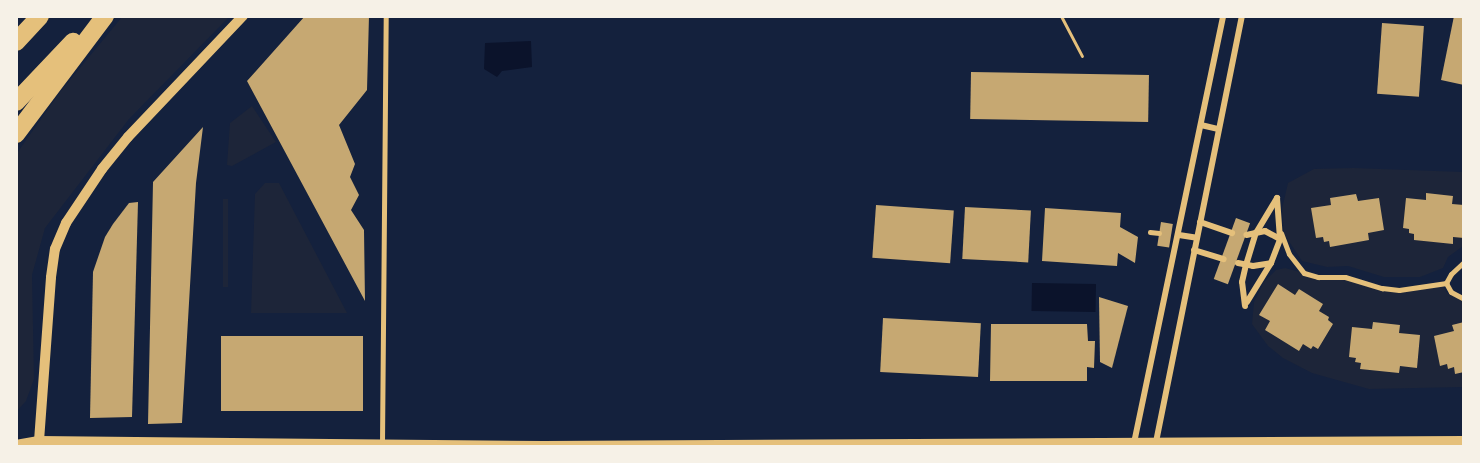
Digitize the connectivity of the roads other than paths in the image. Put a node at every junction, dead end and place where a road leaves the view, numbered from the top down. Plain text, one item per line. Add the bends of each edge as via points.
1 (39, 16) edge
2 (97, 16) edge
3 (105, 16) edge
4 (243, 16) edge
5 (386, 16) edge
6 (1223, 16) edge
7 (1242, 16) edge
8 (16, 34) edge
9 (16, 42) edge
10 (16, 102) edge
11 (1201, 125) junction
12 (1219, 129) junction
13 (16, 134) edge
14 (1200, 222) junction
15 (1150, 232) dead end
16 (1280, 232) junction
17 (1159, 233) dead end
18 (1232, 233) dead end
19 (1256, 233) junction
20 (1171, 235) dead end
21 (1179, 235) junction
22 (1246, 235) dead end
23 (1197, 238) junction
24 (1280, 239) junction
25 (1194, 250) junction
26 (1224, 259) dead end
27 (1271, 262) junction
28 (1464, 262) edge
29 (1238, 263) dead end
30 (1246, 265) junction
31 (1446, 284) junction
32 (1464, 298) edge
33 (1464, 441) edge
34 (1156, 442) junction
35 (382, 443) junction
36 (1134, 443) junction
37 (37, 444) edge
38 (356, 444) edge
39 (1313, 444) edge
40 (16, 445) edge
41 (165, 445) edge
42 (716, 445) edge
43 (907, 445) edge
44 (1109, 445) edge
45 (544, 446) edge

1 - 8 highway
1 - 9 highway
2 - 10 highway
3 - 13 highway
4 - 37 street via 128,137 66,223 51,277
5 - 35 lane
6 - 11 street
7 - 12 street
11 - 12 street
11 - 21 street
12 - 14 street
14 - 18 street
14 - 23 street
15 - 17 lane
16 - 19 street via 1277,198
16 - 24 street
16 - 31 street via 1289,254 1304,273 1345,277 1400,290
19 - 22 street
19 - 24 street via 1270,232
19 - 30 street
20 - 21 lane
21 - 23 street
21 - 36 street
23 - 25 street
24 - 27 street
25 - 26 street
25 - 34 street
27 - 30 street via 1263,266
27 - 30 street via 1245,306 1242,282
28 - 31 street
29 - 30 street
31 - 32 street via 1451,292
33 - 39 street
34 - 36 street
34 - 39 street
35 - 38 street
35 - 45 street
36 - 44 street
37 - 40 street
37 - 41 street
38 - 41 street
42 - 43 street
42 - 45 street
43 - 44 street

